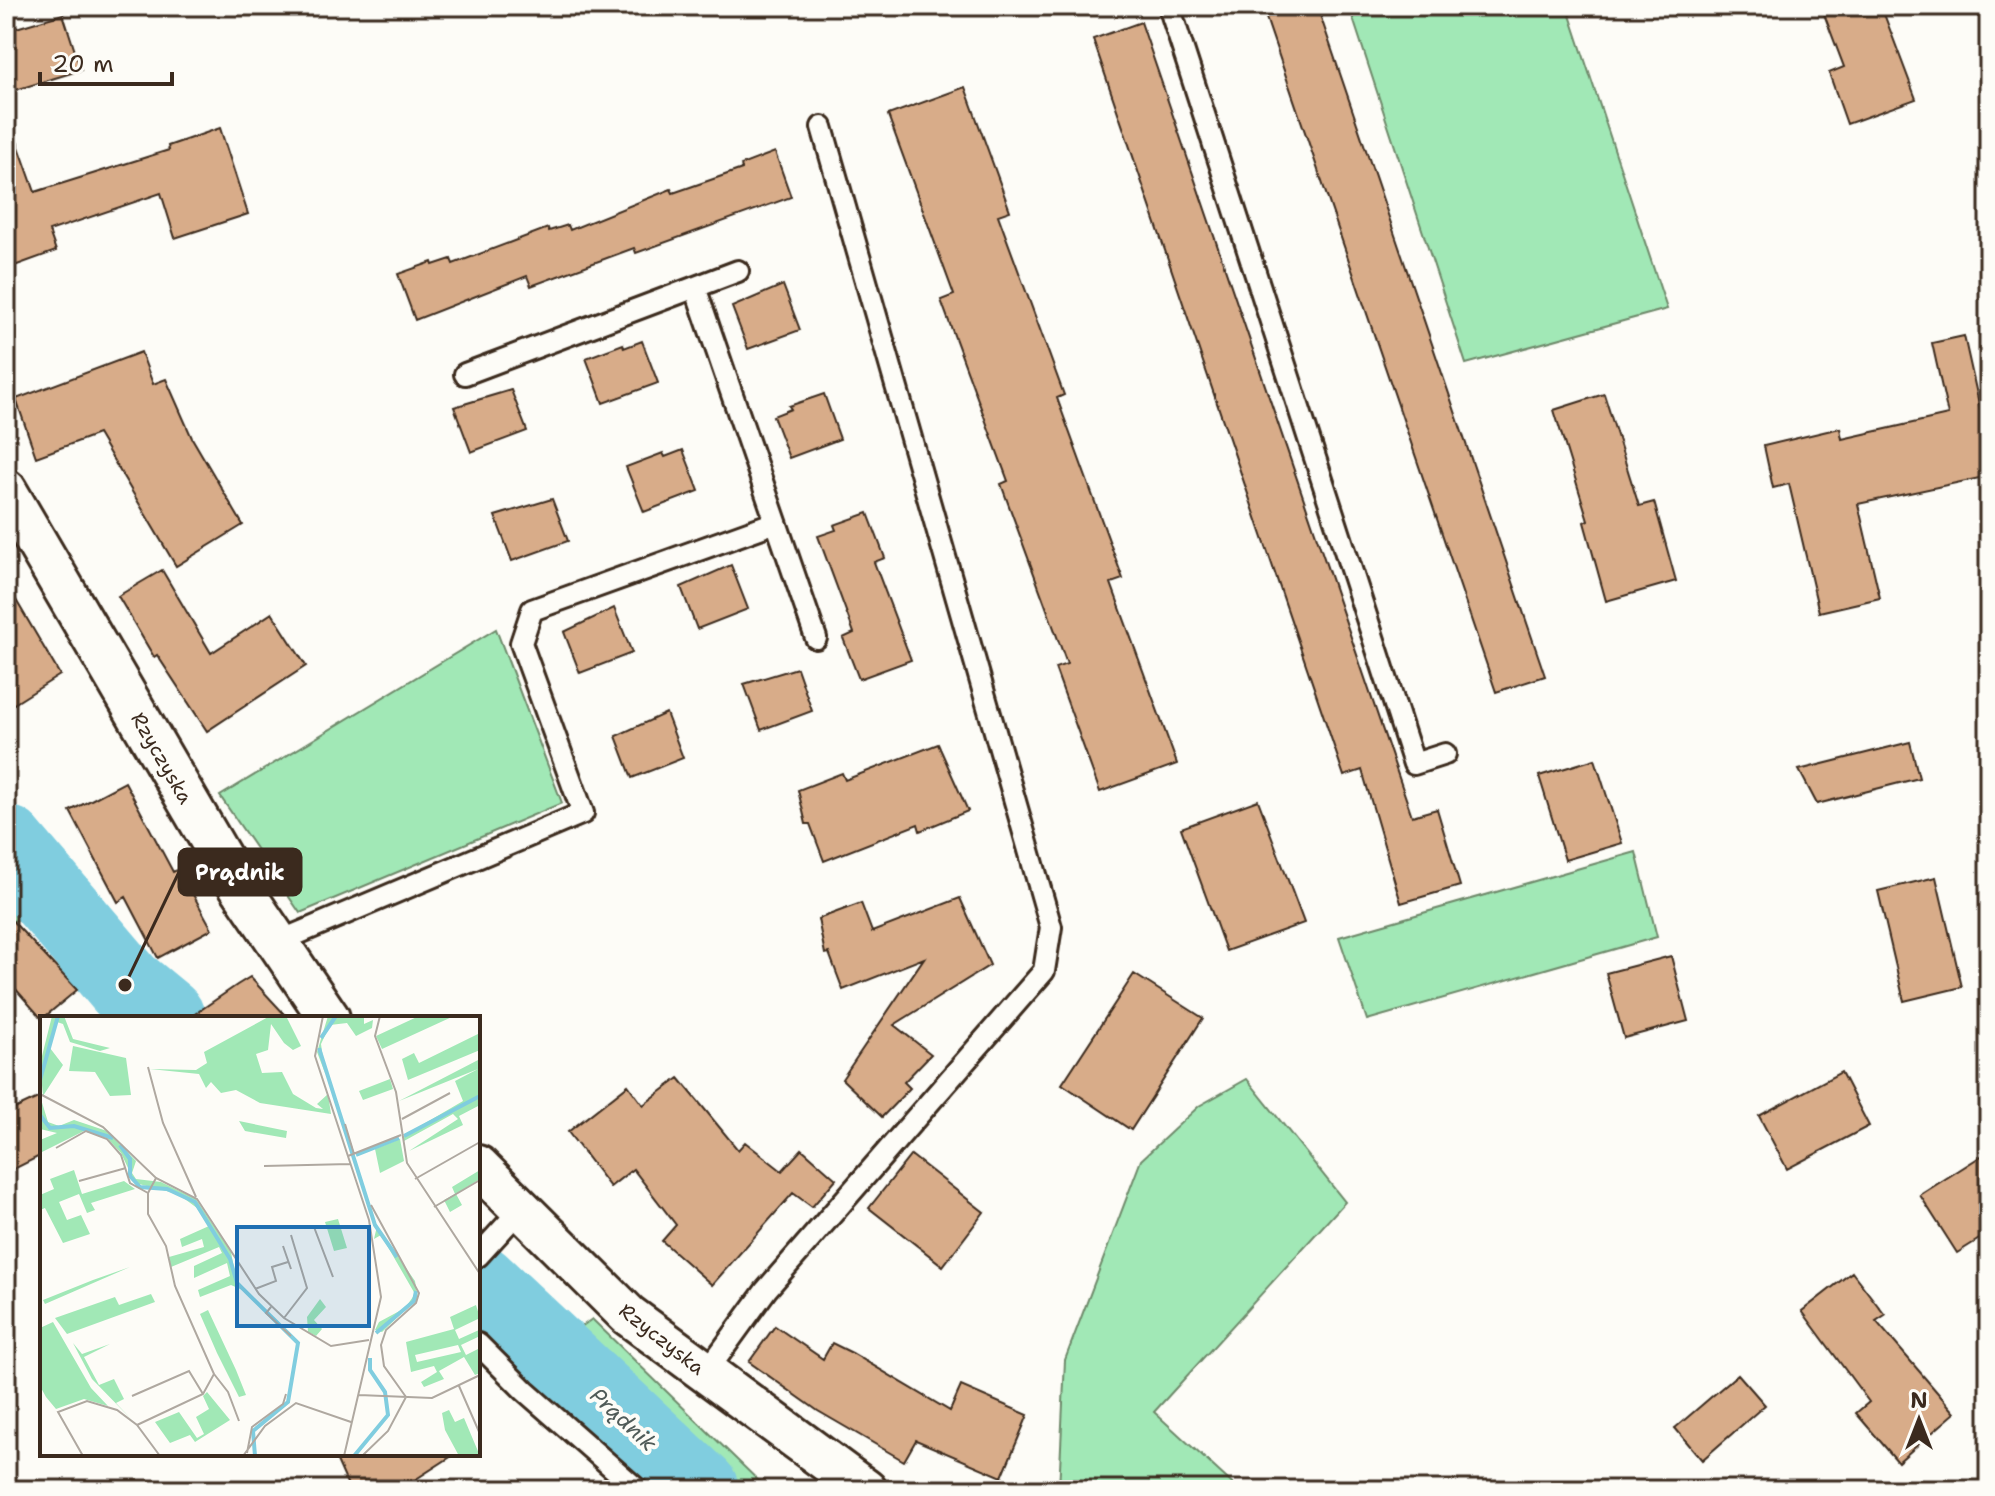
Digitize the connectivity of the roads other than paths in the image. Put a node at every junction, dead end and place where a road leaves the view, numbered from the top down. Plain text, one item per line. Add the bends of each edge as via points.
1 (1169, 6) edge
2 (822, 127) dead end
3 (738, 271) dead end
4 (695, 287) junction
5 (465, 374) dead end
6 (6, 490) edge
7 (776, 522) junction
8 (816, 638) dead end
9 (1445, 754) dead end
10 (278, 942) junction
11 (328, 1016) edge
12 (480, 1168) edge
13 (521, 1209) junction
14 (481, 1253) edge
15 (480, 1346) edge
16 (705, 1374) junction
17 (638, 1490) edge
18 (866, 1490) edge

1 - 9 lane via 1414,764
2 - 16 lane via 1051,927 1044,971 766,1290
3 - 4 lane
4 - 5 lane
4 - 7 lane
6 - 10 street, Rzyczyska via 224,863
7 - 8 lane
7 - 10 lane via 532,610 521,643 583,813
10 - 11 street, Rzyczyska
12 - 13 street, Rzyczyska
13 - 14 lane
13 - 16 street, Rzyczyska via 628,1315
15 - 17 lane
16 - 18 street, Rzyczyska

